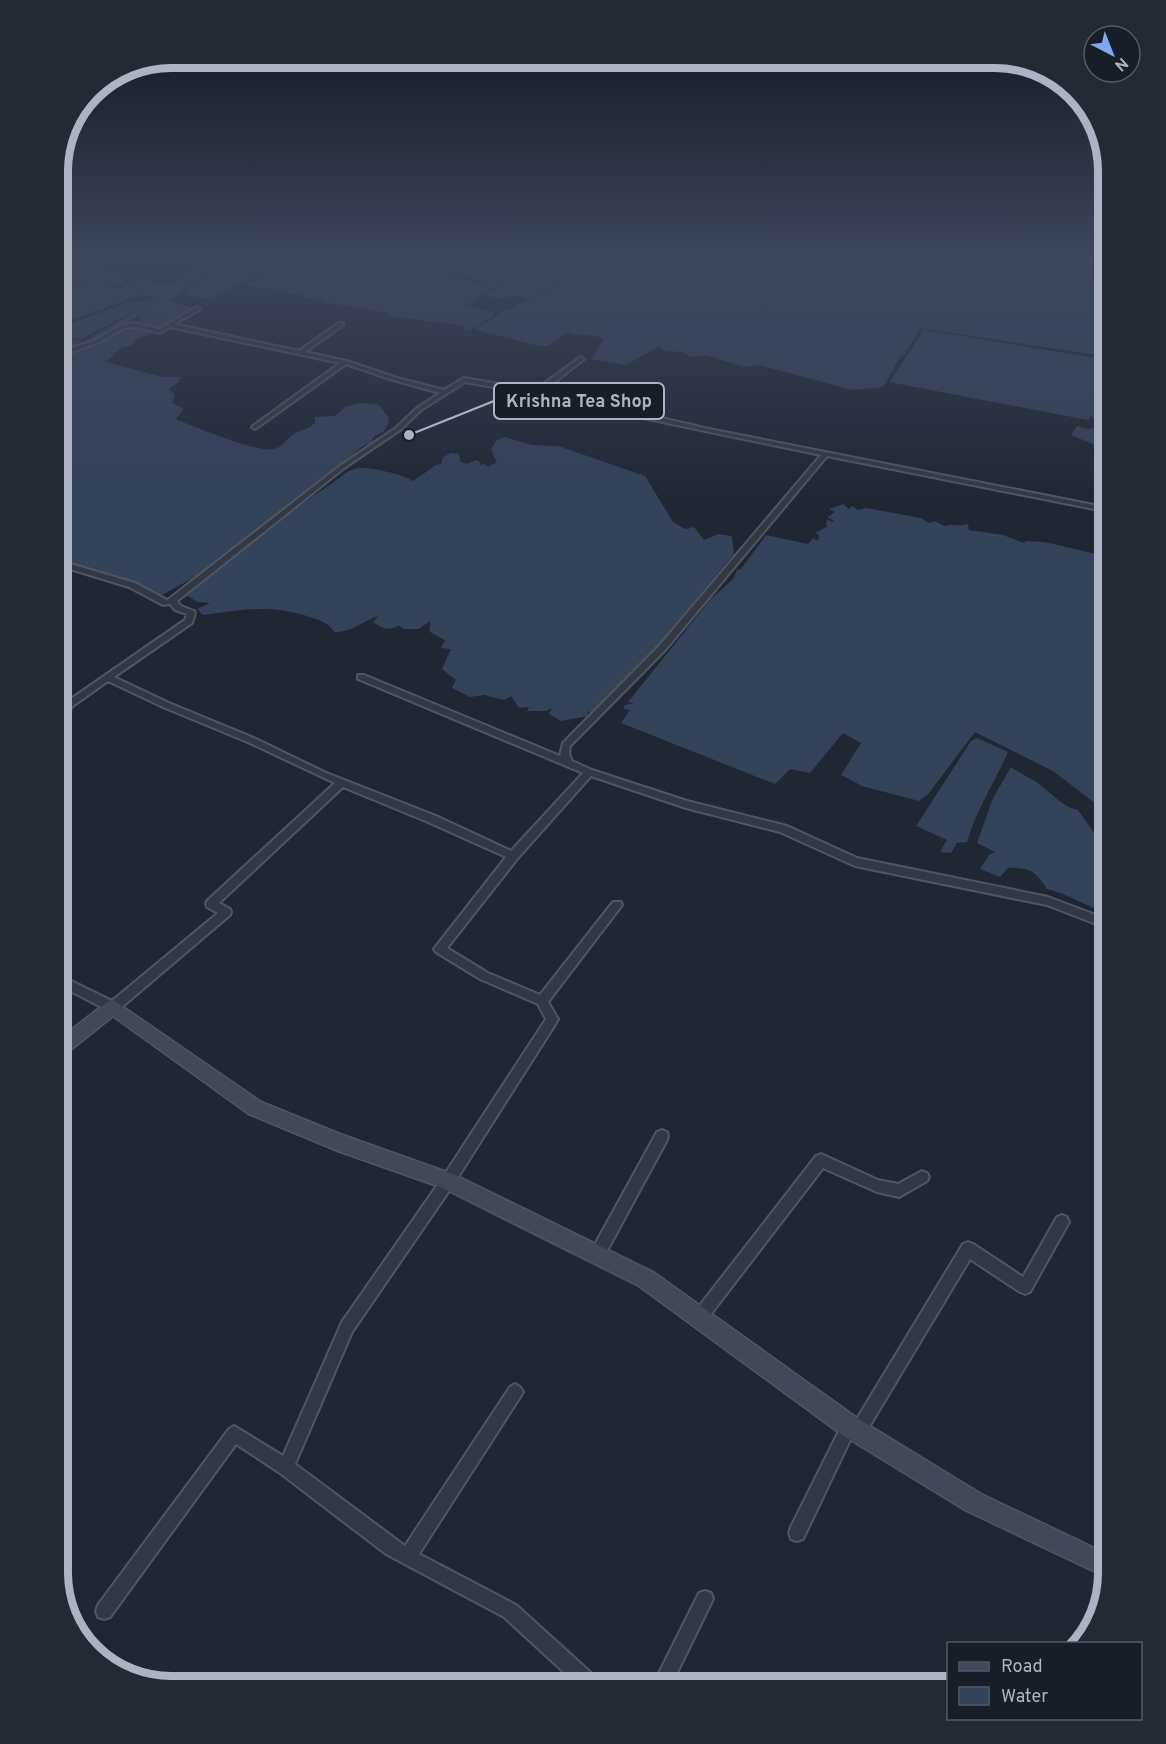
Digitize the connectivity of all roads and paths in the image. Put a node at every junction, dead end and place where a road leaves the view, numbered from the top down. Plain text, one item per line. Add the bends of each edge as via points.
1 (101, 339) edge
2 (239, 339) edge
3 (319, 339) edge
4 (68, 351) edge
5 (301, 352) junction
6 (582, 359) dead end
7 (345, 362) junction
8 (446, 392) junction
9 (537, 392) junction
10 (255, 427) dead end
11 (826, 453) junction
12 (1098, 508) edge
13 (68, 565) edge
14 (172, 601) junction
15 (361, 677) dead end
16 (108, 678) junction
17 (68, 706) edge
18 (569, 763) junction
19 (589, 772) junction
20 (342, 782) junction
21 (513, 856) junction
22 (617, 905) dead end
23 (1098, 921) edge
24 (68, 984) edge
25 (542, 1001) junction
26 (113, 1007) junction
27 (68, 1042) edge
28 (662, 1136) dead end
29 (922, 1177) dead end
30 (448, 1181) junction
31 (1062, 1222) dead end
32 (597, 1255) junction
33 (699, 1318) junction
34 (515, 1392) dead end
35 (853, 1429) junction
36 (286, 1467) junction
37 (797, 1533) dead end
38 (409, 1555) junction
39 (1098, 1561) edge
40 (705, 1599) dead end
41 (104, 1611) dead end
42 (576, 1670) junction
43 (573, 1676) edge
44 (582, 1676) edge
45 (666, 1676) edge

1 - 4 street
2 - 5 street
3 - 5 street
5 - 7 street
6 - 9 street
7 - 8 street
7 - 10 street
8 - 9 street via 464,380
8 - 14 street via 342,467
9 - 11 street
11 - 12 street
11 - 18 street via 663,647 566,745 564,754
13 - 14 street via 132,585 166,603
14 - 16 street via 191,613 189,621
15 - 18 street
16 - 17 street
16 - 20 street
18 - 19 street
19 - 21 street
19 - 23 street via 686,804 783,829 855,862 1048,901
20 - 21 street
20 - 26 street via 211,904 226,912
21 - 25 street via 440,949 484,976
22 - 25 street
24 - 26 street
25 - 30 street via 552,1019
26 - 27 street
26 - 30 street via 255,1108
28 - 32 street
29 - 33 street via 898,1191 877,1186 821,1160
30 - 32 street
30 - 36 street via 346,1326
31 - 35 street via 1025,1287 968,1249
32 - 33 street via 646,1279
33 - 35 street
34 - 38 street
35 - 37 street
35 - 39 street via 973,1502
36 - 38 street via 392,1548
36 - 41 street via 234,1434
38 - 42 street via 510,1611
40 - 45 street
42 - 43 street
42 - 44 street

